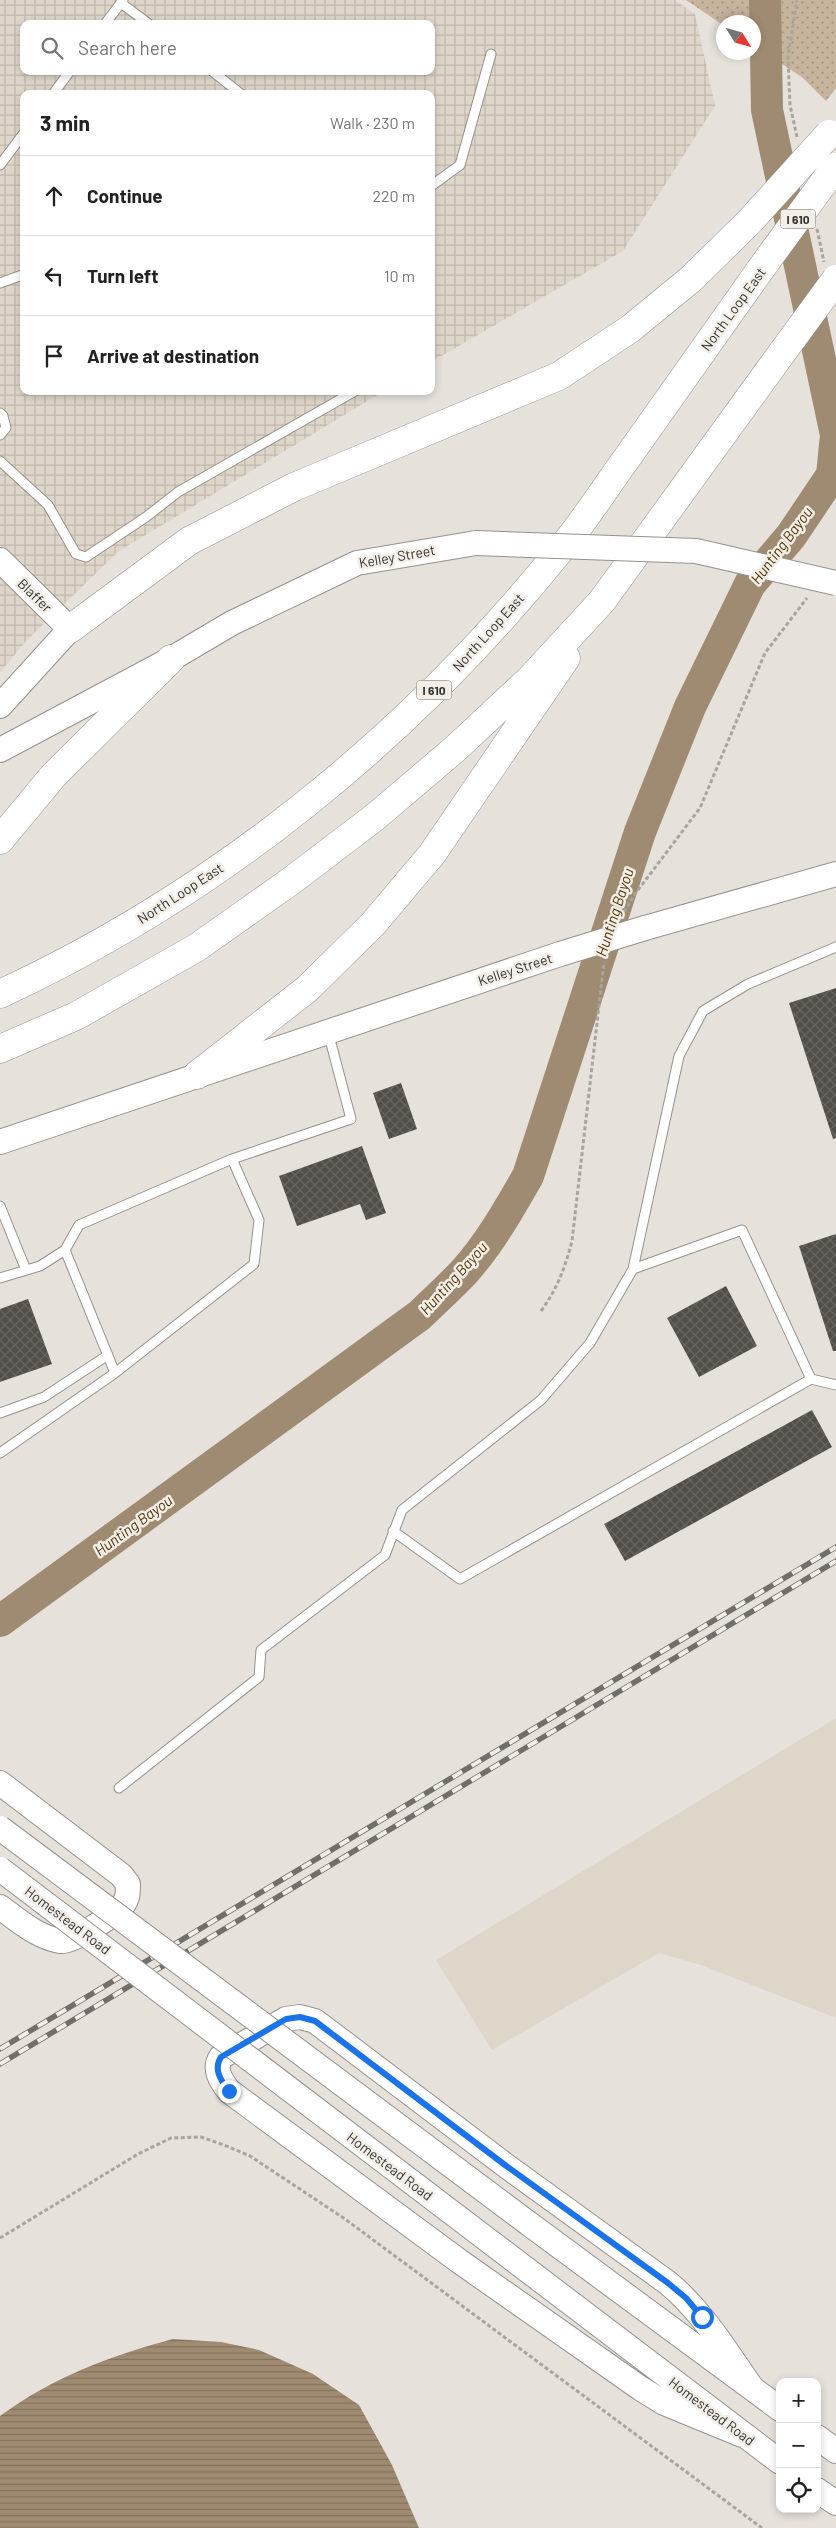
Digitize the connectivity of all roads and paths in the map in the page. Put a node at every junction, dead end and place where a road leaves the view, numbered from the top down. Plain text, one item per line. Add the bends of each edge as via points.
1 (122, 2) edge
2 (109, 20) edge
3 (143, 20) edge
4 (491, 54) dead end
5 (67, 75) edge
6 (217, 75) edge
7 (56, 90) edge
8 (236, 90) edge
9 (833, 131) edge
10 (20, 138) edge
11 (0, 165) edge
12 (836, 166) edge
13 (435, 183) edge
14 (20, 276) edge
15 (836, 279) edge
16 (0, 283) edge
17 (348, 395) edge
18 (0, 413) edge
19 (0, 434) edge
20 (0, 461) edge
21 (0, 560) edge
22 (836, 583) edge
23 (602, 601) junction
24 (70, 629) junction
25 (171, 659) junction
26 (0, 706) edge
27 (0, 750) edge
28 (0, 840) edge
29 (836, 874) edge
30 (836, 948) edge
31 (0, 994) edge
32 (328, 1032) junction
33 (0, 1049) edge
34 (197, 1075) junction
35 (0, 1142) edge
36 (232, 1159) junction
37 (0, 1206) edge
38 (65, 1250) junction
39 (633, 1269) junction
40 (26, 1270) junction
41 (0, 1278) edge
42 (108, 1356) junction
43 (115, 1373) junction
44 (811, 1378) junction
45 (836, 1386) edge
46 (0, 1413) edge
47 (0, 1453) edge
48 (394, 1531) junction
49 (0, 1783) edge
50 (119, 1788) dead end
51 (0, 1828) edge
52 (0, 1869) edge
53 (0, 1907) edge
54 (0, 2238) edge
55 (752, 2388) junction
56 (776, 2406) edge
57 (742, 2435) junction
58 (821, 2440) edge
59 (836, 2451) edge
60 (776, 2459) edge
61 (821, 2493) edge
62 (836, 2503) edge
63 (762, 2528) edge

1 - 2 lane
1 - 3 lane
4 - 13 lane via 460,165
5 - 7 lane
6 - 8 lane
9 - 24 highway, bridge via 691,279 637,323 559,376 294,487 189,541
10 - 11 lane
12 - 31 highway, North Loop East / I 610, bridge via 562,548 489,635 412,712 269,833 161,908 47,972
14 - 16 lane
15 - 23 highway, bridge
17 - 20 lane via 178,492 86,557 76,554 48,505
18 - 19 lane via 4,416 6,428
21 - 24 main road, Blaffer
22 - 25 main road, Kelley Street, bridge via 696,552 476,543 356,563 232,623
23 - 33 highway via 530,679 455,749 375,817 291,881 196,948 76,1016
23 - 34 highway via 539,702 432,854 374,924 307,989
24 - 26 main road
25 - 27 main road, Kelley Street
25 - 28 highway via 53,776
29 - 32 main road, Kelley Street, bridge via 560,954
30 - 39 lane via 748,984 703,1011 679,1056
32 - 34 main road, Kelley Street
32 - 36 lane via 351,1119
34 - 35 main road, Kelley Street
36 - 38 lane via 79,1225
36 - 43 lane via 260,1220 254,1264
37 - 40 lane
38 - 40 lane via 40,1266
38 - 42 lane
39 - 44 lane via 742,1230
39 - 48 lane via 590,1342 541,1400 402,1510
40 - 41 lane
42 - 43 lane
42 - 46 lane via 44,1397
43 - 47 lane
44 - 45 lane
44 - 48 lane via 460,1579
48 - 50 lane via 385,1555 261,1650 259,1677
49 - 53 main road via 121,1875 128,1884 128,1896 122,1906 77,1937 62,1942 44,1937
51 - 55 main road, bridge
52 - 57 main road, Homestead Road, bridge
54 - 63 path via 138,2154 171,2138 201,2137 224,2145 258,2161 345,2219
55 - 56 main road
55 - 57 main road via 686,2298 315,2021 300,2017 286,2019 221,2057 218,2062 220,2080 229,2091 459,2261 664,2403
57 - 60 main road, Homestead Road
58 - 59 main road
61 - 62 main road

